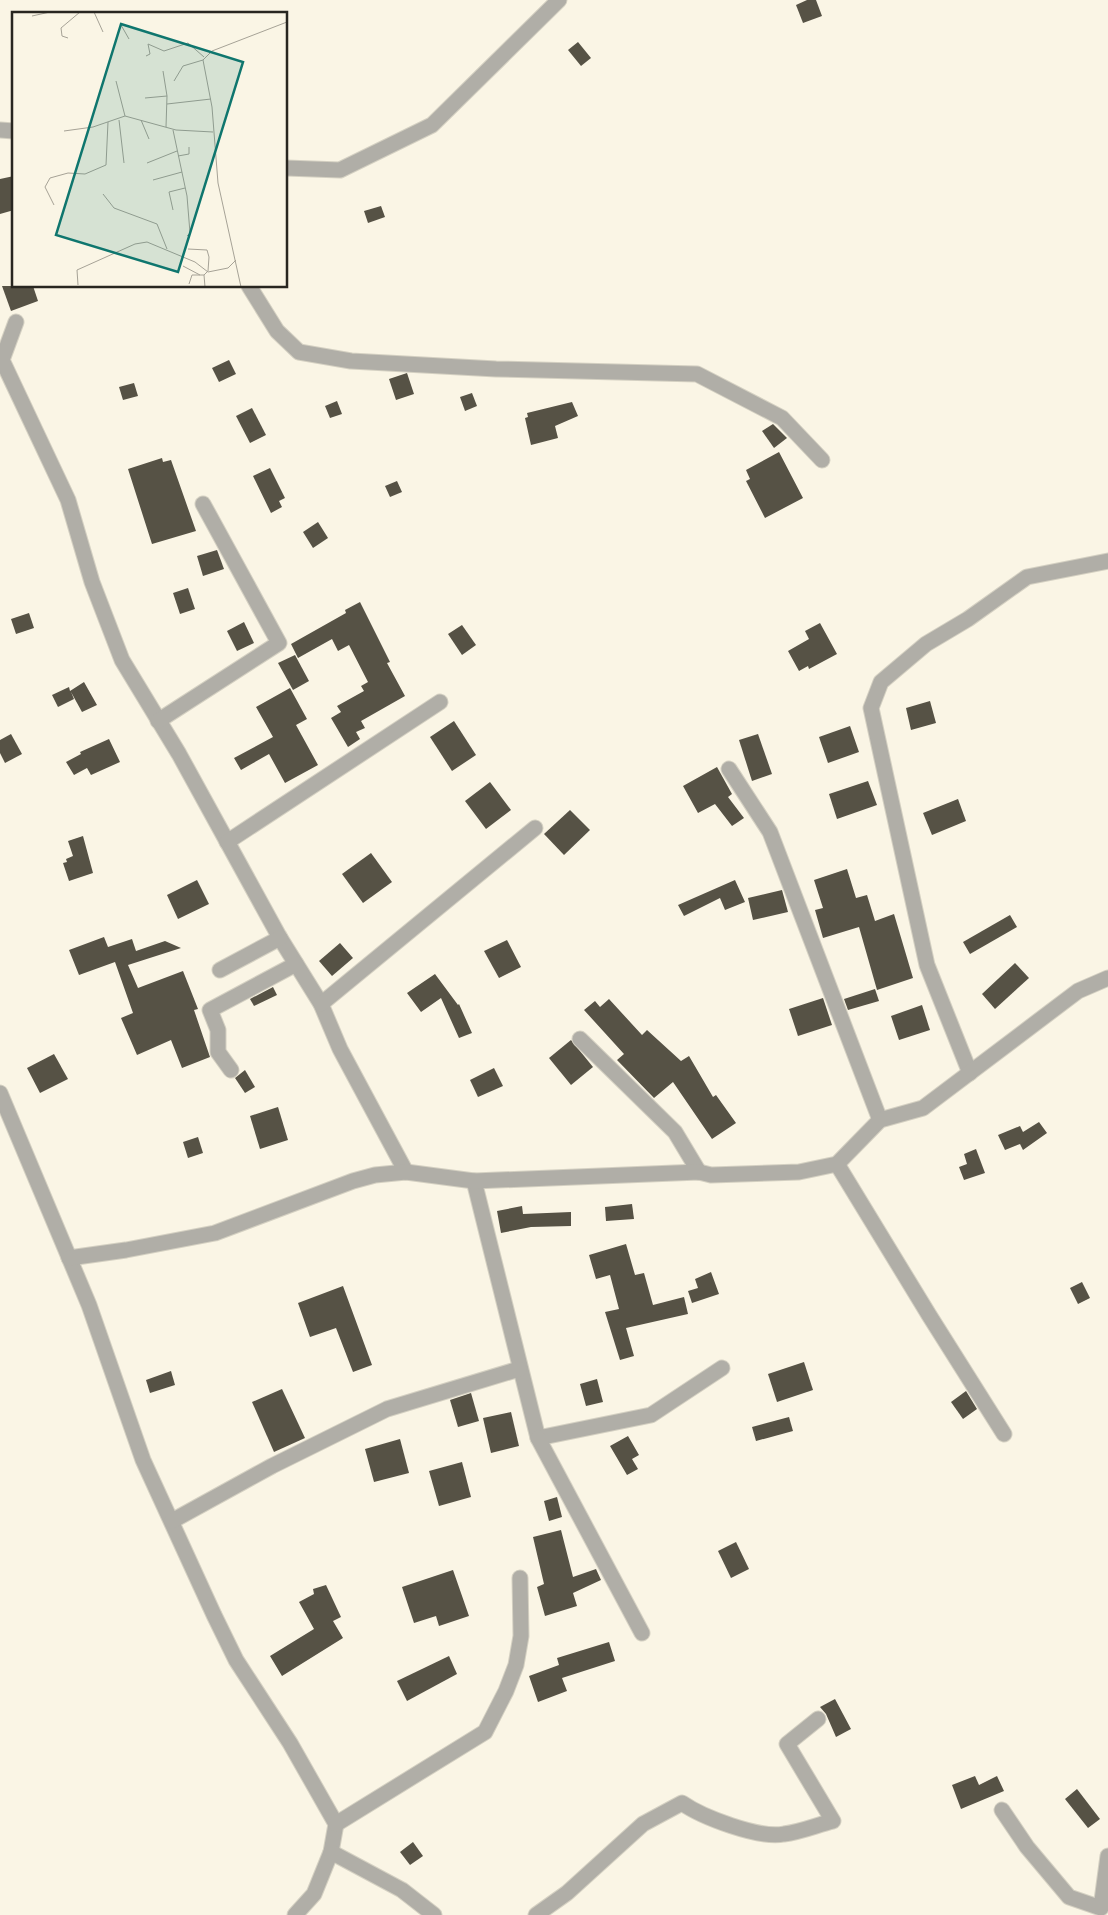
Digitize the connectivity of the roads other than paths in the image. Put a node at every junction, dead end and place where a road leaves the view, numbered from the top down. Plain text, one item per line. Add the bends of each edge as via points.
1 (559, 0) edge
2 (288, 168) edge
3 (250, 288) edge
4 (16, 322) dead end
5 (822, 460) dead end
6 (203, 504) dead end
7 (1108, 561) edge
8 (440, 702) dead end
9 (158, 721) junction
10 (729, 769) dead end
11 (535, 828) dead end
12 (227, 842) junction
13 (280, 938) junction
14 (296, 964) junction
15 (220, 970) dead end
16 (1108, 978) edge
17 (321, 1004) junction
18 (580, 1039) dead end
19 (231, 1070) dead end
20 (970, 1073) junction
21 (0, 1093) edge
22 (880, 1120) junction
23 (838, 1164) junction
24 (406, 1172) junction
25 (699, 1172) junction
26 (474, 1181) junction
27 (69, 1258) junction
28 (722, 1368) dead end
29 (519, 1369) junction
30 (1004, 1434) dead end
31 (538, 1438) junction
32 (172, 1521) junction
33 (520, 1578) dead end
34 (642, 1633) dead end
35 (818, 1719) dead end
36 (1002, 1810) dead end
37 (336, 1824) junction
38 (331, 1852) junction
39 (1108, 1856) edge
40 (1102, 1912) edge
41 (295, 1915) edge
42 (434, 1915) edge
43 (536, 1915) edge

1 - 2 street via 432,125 340,170
3 - 5 street via 277,331 299,352 351,361 496,369 697,374 782,418
4 - 9 street via 2,360 68,500 92,582 122,660
6 - 9 street via 279,643
7 - 20 street via 1027,577 926,644 881,682 871,708 926,965
8 - 12 street
9 - 12 street
10 - 22 street via 770,832
11 - 17 street
12 - 13 street
13 - 14 street
13 - 15 street
14 - 17 street
14 - 19 street via 210,1010 218,1030 218,1052
16 - 20 street via 1078,991
17 - 24 street via 340,1048
18 - 25 street via 675,1132
20 - 22 street via 923,1108
21 - 27 street
22 - 23 street
23 - 25 street via 799,1172 711,1175
23 - 30 street
24 - 26 street
24 - 27 street via 353,1181 215,1233
25 - 26 street
26 - 29 street
27 - 32 street via 89,1305 143,1460
28 - 31 street via 651,1415
29 - 31 street
29 - 32 street via 387,1409 272,1466
31 - 34 street
32 - 37 street via 236,1660 290,1743
33 - 37 street via 521,1636 516,1664 485,1732
35 - 43 street via 787,1744 833,1821 782,1835 743,1829 695,1812 682,1803 643,1824 567,1893
36 - 40 street via 1027,1847 1069,1897
37 - 38 street
38 - 41 street via 314,1894
38 - 42 street via 402,1890
39 - 40 street

